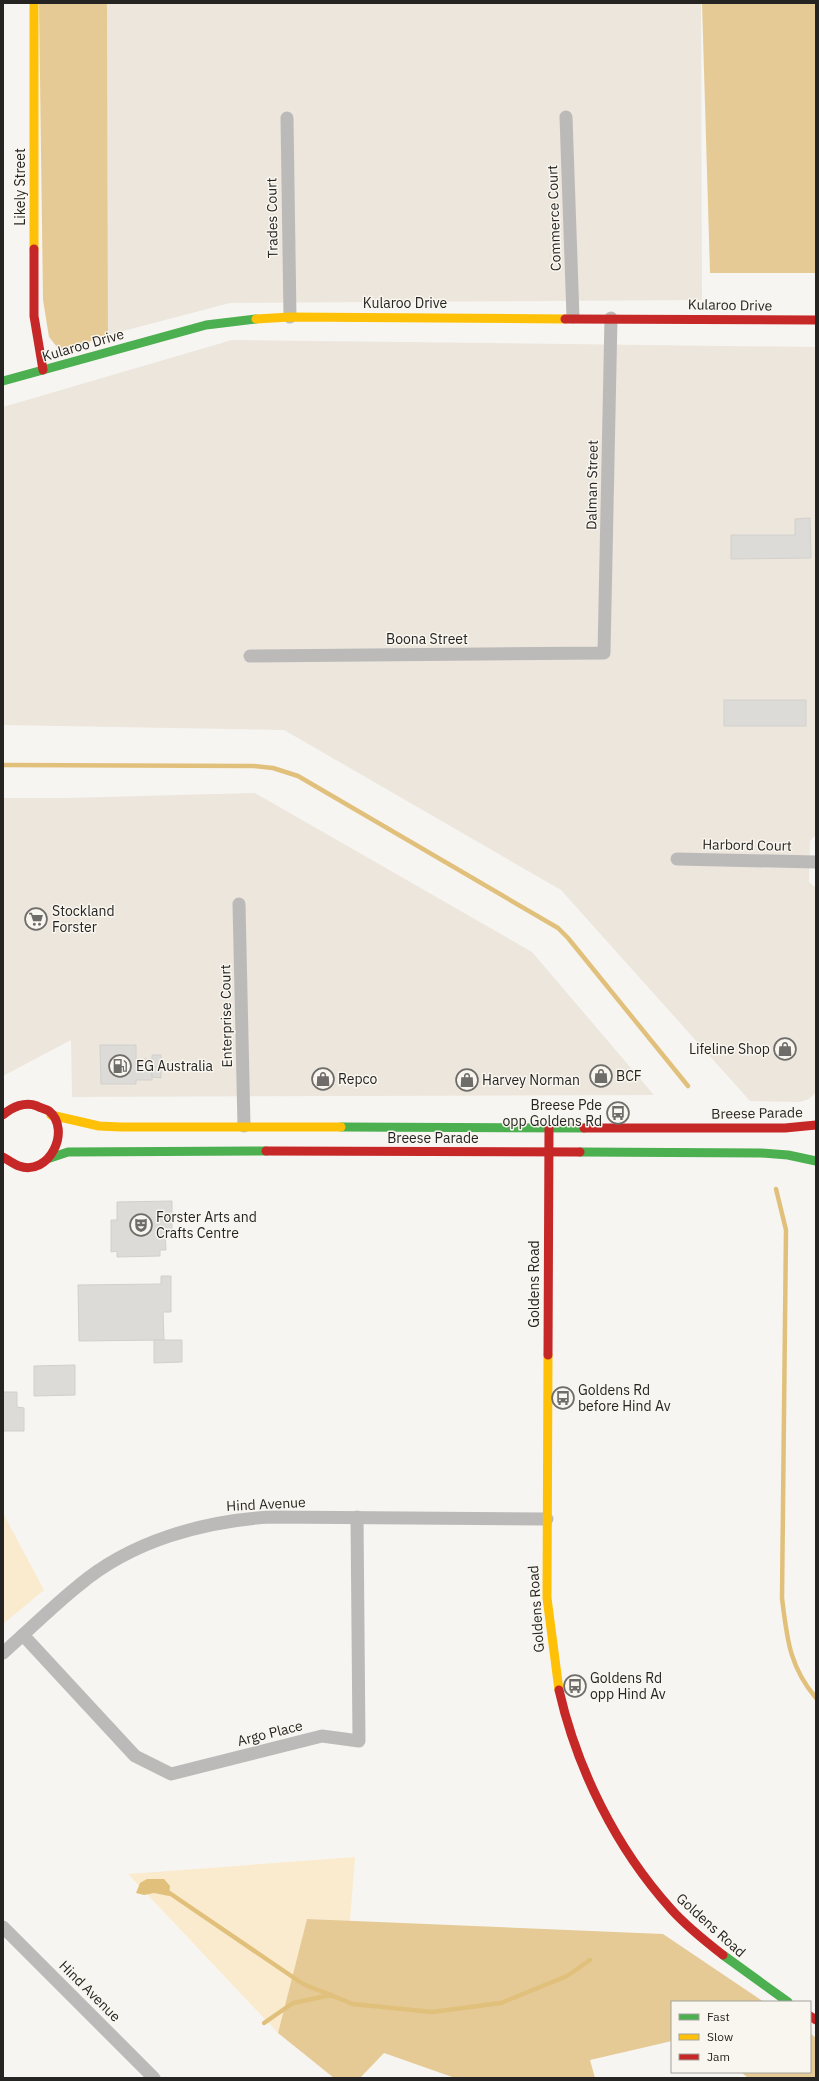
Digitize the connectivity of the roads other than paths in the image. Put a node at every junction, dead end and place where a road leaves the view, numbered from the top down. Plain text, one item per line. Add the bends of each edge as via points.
1 (34, 3) edge
2 (566, 117) dead end
3 (286, 118) dead end
4 (290, 317) junction
5 (573, 317) junction
6 (611, 318) junction
7 (816, 320) edge
8 (43, 370) junction
9 (3, 381) edge
10 (604, 653) joint
11 (250, 656) dead end
12 (678, 859) dead end
13 (816, 862) edge
14 (239, 904) dead end
15 (5, 1111) edge
16 (51, 1115) junction
17 (816, 1125) edge
18 (244, 1126) junction
19 (549, 1127) junction
20 (548, 1152) junction
21 (50, 1158) junction
22 (5, 1161) edge
23 (816, 1161) edge
24 (357, 1517) junction
25 (547, 1519) junction
26 (23, 1635) junction
27 (3, 1653) edge
28 (3, 1927) edge
29 (787, 2001) edge
30 (154, 2078) edge

1 - 8 main road, Likely Street via 34,316
2 - 5 street, Commerce Court
3 - 4 street, Trades Court
4 - 5 main road, Kularoo Drive
4 - 8 main road, Kularoo Drive via 236,320 206,325
5 - 6 main road, Kularoo Drive
6 - 7 main road, Kularoo Drive
6 - 10 street, Dalman Street
8 - 9 main road, Kularoo Drive
10 - 11 street, Boona Street
12 - 13 street, Harbord Court
14 - 18 street, Enterprise Court
15 - 16 main road, Breese Parade via 28,1104 37,1105
16 - 18 main road, Breese Parade via 99,1126
16 - 21 main road via 59,1132 59,1141
17 - 19 main road, Breese Parade via 785,1128
18 - 19 main road, Breese Parade
19 - 20 main road, Goldens Road
20 - 21 main road, Breese Parade via 99,1151 68,1152
20 - 23 main road, Breese Parade via 761,1153
20 - 25 main road, Goldens Road
21 - 22 main road, Breese Parade via 30,1168 19,1167
24 - 25 street, Hind Avenue
24 - 26 street, Hind Avenue via 242,1518 208,1524 170,1536 116,1560 95,1573
24 - 26 street, Argo Place via 359,1741 322,1736 171,1774 135,1756
25 - 29 main road, Goldens Road via 550,1643 572,1741 592,1787 630,1855 668,1907 725,1959
26 - 27 street, Hind Avenue
28 - 30 street, Hind Avenue

